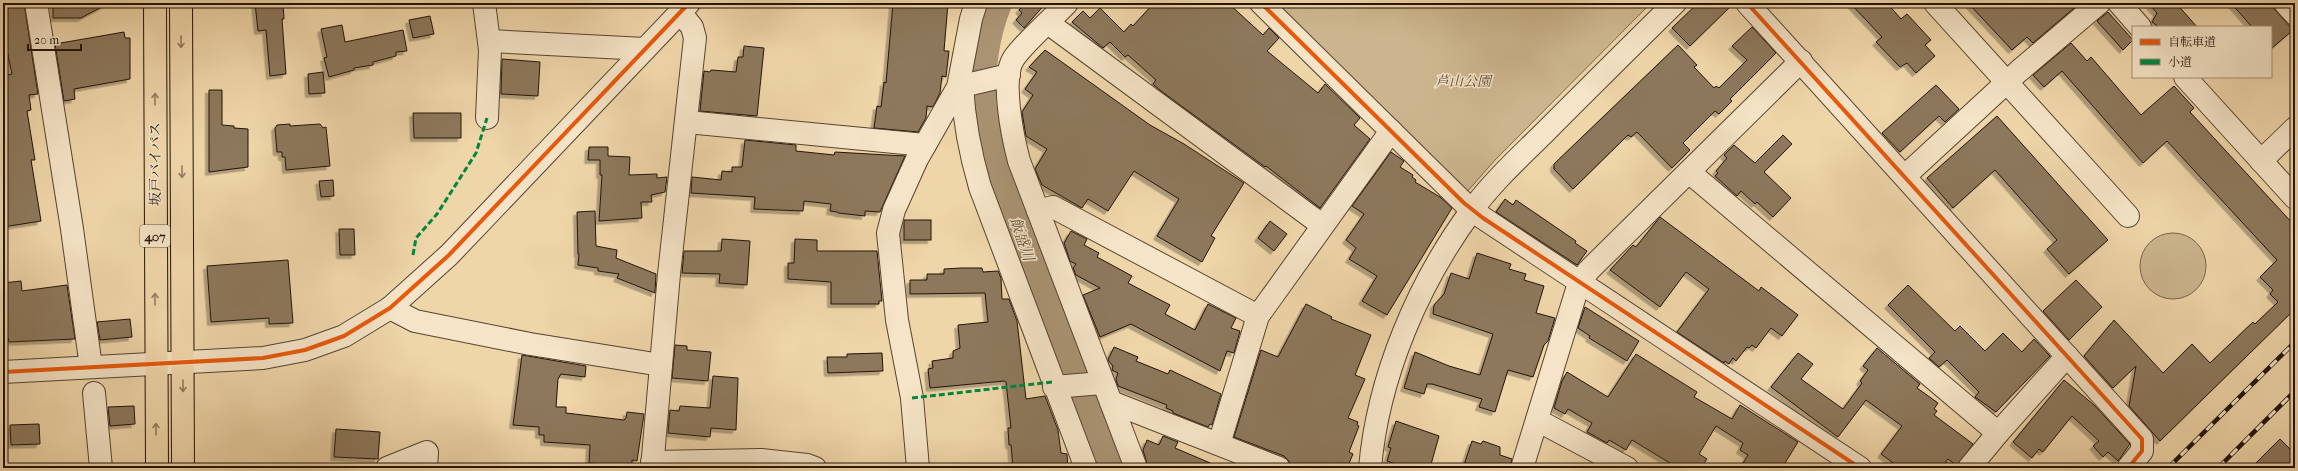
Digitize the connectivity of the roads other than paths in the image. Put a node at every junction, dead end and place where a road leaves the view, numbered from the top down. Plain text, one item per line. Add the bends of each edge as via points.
1 (36, 3) edge
2 (155, 3) edge
3 (180, 3) edge
4 (484, 3) edge
5 (976, 3) edge
6 (1067, 3) edge
7 (1261, 3) edge
8 (1675, 3) edge
9 (1747, 3) edge
10 (1935, 3) edge
11 (2098, 3) edge
12 (2119, 3) edge
13 (2285, 3) edge
14 (685, 7) edge
15 (2295, 14) edge
16 (1048, 23) junction
17 (2139, 26) edge
18 (490, 41) junction
19 (645, 49) junction
20 (1801, 61) junction
21 (1008, 75) junction
22 (2186, 78) edge
23 (2007, 83) junction
24 (962, 86) junction
25 (487, 118) dead end
26 (687, 122) junction
27 (2295, 128) edge
28 (1391, 131) junction
29 (924, 145) junction
30 (2261, 161) junction
31 (1689, 172) junction
32 (1905, 176) junction
33 (2295, 198) edge
34 (1472, 210) junction
35 (1038, 211) junction
36 (2128, 216) dead end
37 (1322, 225) junction
38 (1579, 283) junction
39 (390, 308) junction
40 (1258, 316) junction
41 (2067, 356) junction
42 (155, 364) junction
43 (183, 364) junction
44 (661, 365) junction
45 (91, 367) junction
46 (3, 372) edge
47 (1057, 387) junction
48 (1101, 389) junction
49 (94, 393) dead end
50 (1537, 420) junction
51 (1998, 433) junction
52 (1219, 444) junction
53 (652, 465) edge
54 (101, 468) edge
55 (157, 468) edge
56 (183, 468) edge
57 (387, 468) edge
58 (426, 468) edge
59 (815, 468) edge
60 (918, 468) edge
61 (1086, 468) edge
62 (1136, 468) edge
63 (1279, 468) edge
64 (1370, 468) edge
65 (1522, 468) edge
66 (1627, 468) edge
67 (1860, 468) edge
68 (1969, 468) edge
69 (2128, 468) edge

1 - 45 street
42 -> 2 highway, 坂戸バイパス / 407
3 -> 43 highway, 坂戸バイパス / 407
4 - 18 street
5 - 24 street via 971,18
6 - 16 street
7 - 28 street
8 - 34 street via 1517,160
9 - 20 street
10 - 23 street
11 - 23 street
12 - 17 street
13 - 15 street
14 - 19 street
14 - 26 street via 695,38
16 - 21 street via 1014,58
16 - 37 street
18 - 19 street
18 - 25 street
19 - 39 street via 449,255
20 - 31 street
20 - 32 street
21 - 24 street
21 - 35 street via 1010,124 1019,161
22 - 30 street
23 - 32 street
23 - 36 street
24 - 29 street
24 - 47 street via 966,127 980,187
26 - 29 street
26 - 44 street
27 - 30 street
28 - 34 street
28 - 37 street
29 - 60 street via 894,210 888,232 897,320 912,398
30 - 33 street
31 - 38 street via 1589,270
31 - 51 street
32 - 41 street
34 - 38 street
34 - 64 street via 1439,262 1408,323 1382,402
35 - 40 street via 1053,207
35 - 48 street
37 - 40 street
38 - 50 street
38 - 67 street
39 - 43 street via 344,336 305,350 263,358
39 - 44 street via 415,321 530,344
40 - 52 street
41 - 51 street
41 - 69 street via 2142,438 2142,451
42 - 43 street
42 - 45 street
55 -> 42 highway, 坂戸バイパス / 407
43 -> 56 highway, 坂戸バイパス / 407
44 - 53 street
45 - 46 street
47 - 48 street
47 - 61 street
48 - 52 street
48 - 62 street
49 - 54 street
50 - 65 street
50 - 66 street
51 - 68 street
52 - 63 street
53 - 59 street via 761,460
57 - 58 street via 426,452

